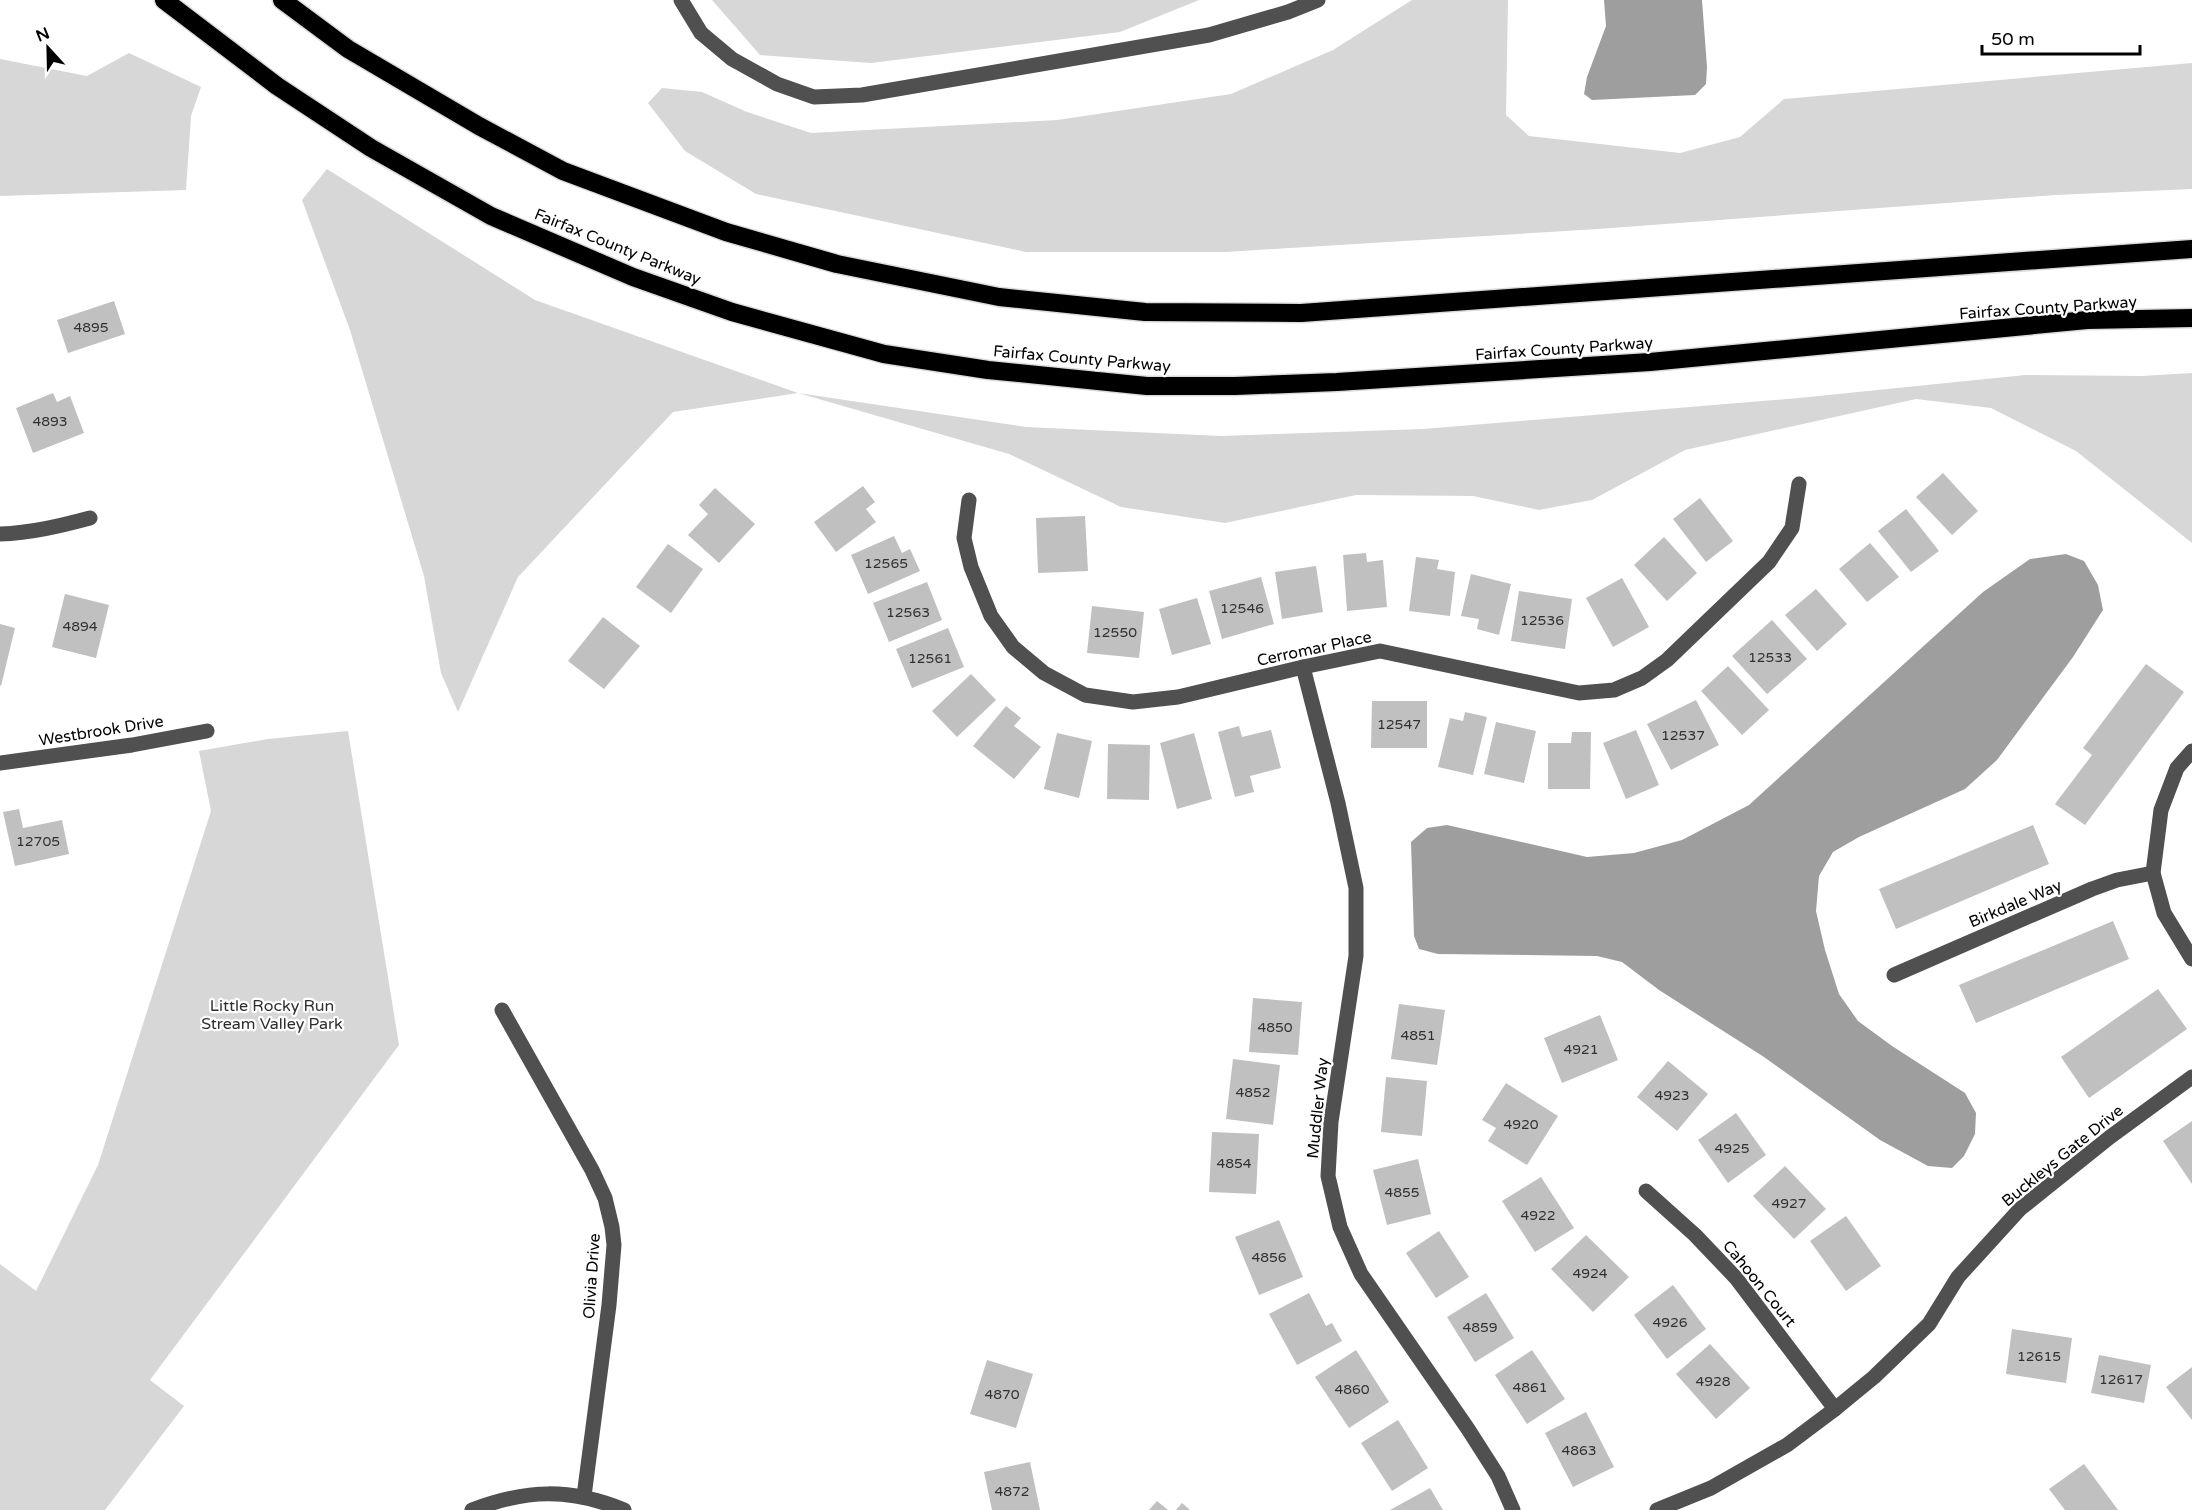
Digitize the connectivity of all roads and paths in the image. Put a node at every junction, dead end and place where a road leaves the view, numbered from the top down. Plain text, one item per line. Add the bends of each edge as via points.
1 (164, 0) edge
2 (282, 0) edge
3 (303, 0) edge
4 (681, 0) edge
5 (1318, 0) edge
6 (1285, 6) edge
7 (348, 49) junction
8 (2192, 249) edge
9 (2192, 318) edge
10 (1799, 484) dead end
11 (969, 500) dead end
12 (90, 518) dead end
13 (0, 534) edge
14 (1303, 667) junction
15 (207, 731) dead end
16 (2192, 751) edge
17 (0, 763) edge
18 (2153, 873) junction
19 (2192, 958) edge
20 (1894, 975) dead end
21 (502, 1010) dead end
22 (2192, 1077) edge
23 (1646, 1191) dead end
24 (1835, 1409) junction
25 (584, 1496) junction
26 (472, 1510) edge
27 (624, 1510) edge
28 (1513, 1510) edge
29 (1657, 1510) edge

1 - 9 highway, Fairfax County Parkway via 277,86 371,148 491,216 633,277 732,312 884,354 1088,381 1235,386 1650,362 2087,320
2 - 7 highway
3 - 7 highway
4 - 6 street via 701,33 732,59 777,84 814,97 862,95 1209,35
5 - 6 street
7 - 8 highway via 479,126 574,175 737,236 837,264 999,297 1145,312 1301,313
10 - 14 street, Cerromar Place via 1792,528 1769,562 1667,660 1642,678 1614,690 1580,693 1380,651
11 - 14 street, Cerromar Place via 964,538 991,616 1013,647 1044,673 1085,695 1133,702 1178,697
12 - 13 street via 21,534
14 - 28 street, Muddler Way via 1356,888 1356,956 1331,1122 1328,1176 1340,1227 1361,1274 1468,1429 1498,1476
15 - 17 street, Westbrook Drive
16 - 18 street via 2177,768 2161,810
18 - 19 street via 2164,913
18 - 20 street, Birkdale Way via 2092,889
21 - 25 street, Olivia Drive via 592,1170 612,1227 609,1305
22 - 24 street, Buckleys Gate Drive via 2020,1209 1958,1277 1929,1324
23 - 24 street, Cahoon Court via 1736,1278
24 - 29 street, Buckleys Gate Drive via 1787,1444 1711,1488
25 - 26 street via 568,1493 520,1497
25 - 27 street

